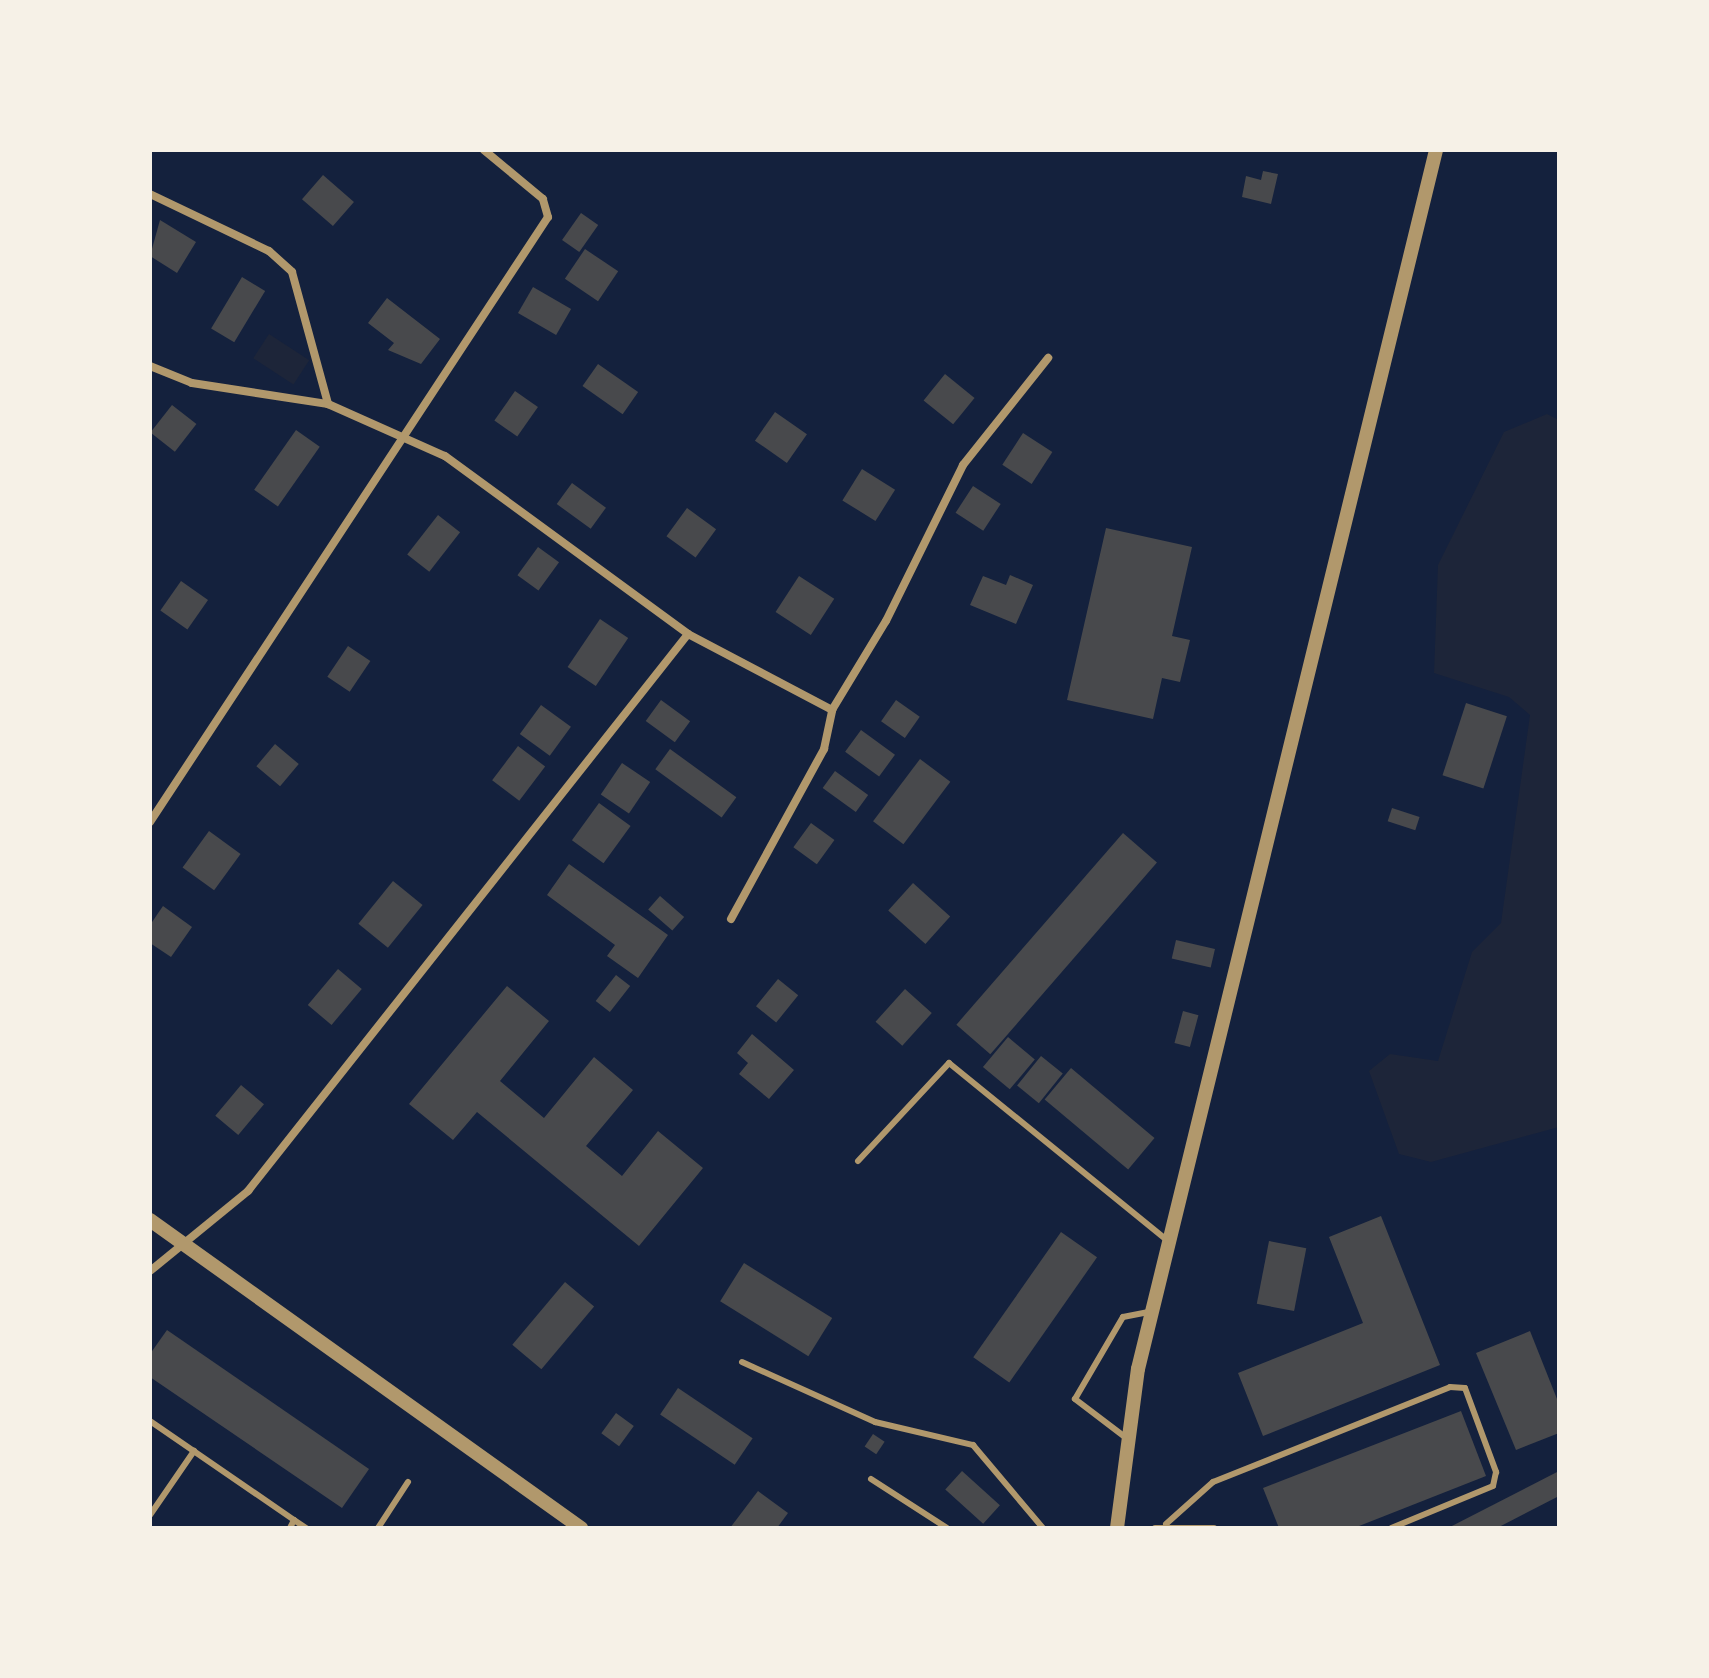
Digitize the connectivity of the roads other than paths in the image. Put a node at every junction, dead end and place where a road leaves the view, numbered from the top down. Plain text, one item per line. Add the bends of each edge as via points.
1 (484, 150) edge
2 (1436, 150) edge
3 (150, 194) edge
4 (1048, 358) dead end
5 (150, 366) edge
6 (328, 404) junction
7 (406, 437) junction
8 (688, 634) junction
9 (832, 710) junction
10 (150, 822) edge
11 (731, 919) dead end
12 (858, 1161) dead end
13 (150, 1220) edge
14 (1169, 1242) junction
15 (188, 1245) junction
16 (150, 1271) edge
17 (1153, 1311) junction
18 (742, 1362) dead end
19 (150, 1421) edge
20 (1125, 1437) junction
21 (194, 1451) junction
22 (871, 1479) dead end
23 (408, 1482) dead end
24 (150, 1515) edge
25 (292, 1524) edge
26 (1166, 1524) junction
27 (1212, 1527) edge
28 (306, 1528) edge
29 (378, 1528) edge
30 (581, 1528) edge
31 (947, 1528) edge
32 (1043, 1528) edge
33 (1117, 1528) edge
34 (1155, 1528) edge
35 (1391, 1528) edge

1 - 7 street via 543,199 548,217
2 - 14 street
3 - 6 street via 269,251 292,272
4 - 9 street via 963,465 886,621
5 - 6 street via 192,383
6 - 7 street
7 - 8 street via 578,549
7 - 10 street
8 - 9 street
8 - 15 street via 248,1191
9 - 11 street via 824,749
12 - 14 lane via 949,1063
13 - 15 street
14 - 17 street
15 - 16 street
15 - 30 street
17 - 20 street
17 - 20 lane via 1123,1317 1075,1399
18 - 32 lane via 875,1422 973,1445
19 - 21 lane
20 - 33 street
21 - 24 lane
21 - 25 lane
22 - 31 lane
23 - 29 lane
25 - 28 lane
26 - 27 lane
26 - 34 lane
26 - 35 lane via 1213,1482 1450,1387 1465,1388 1496,1472 1493,1486

